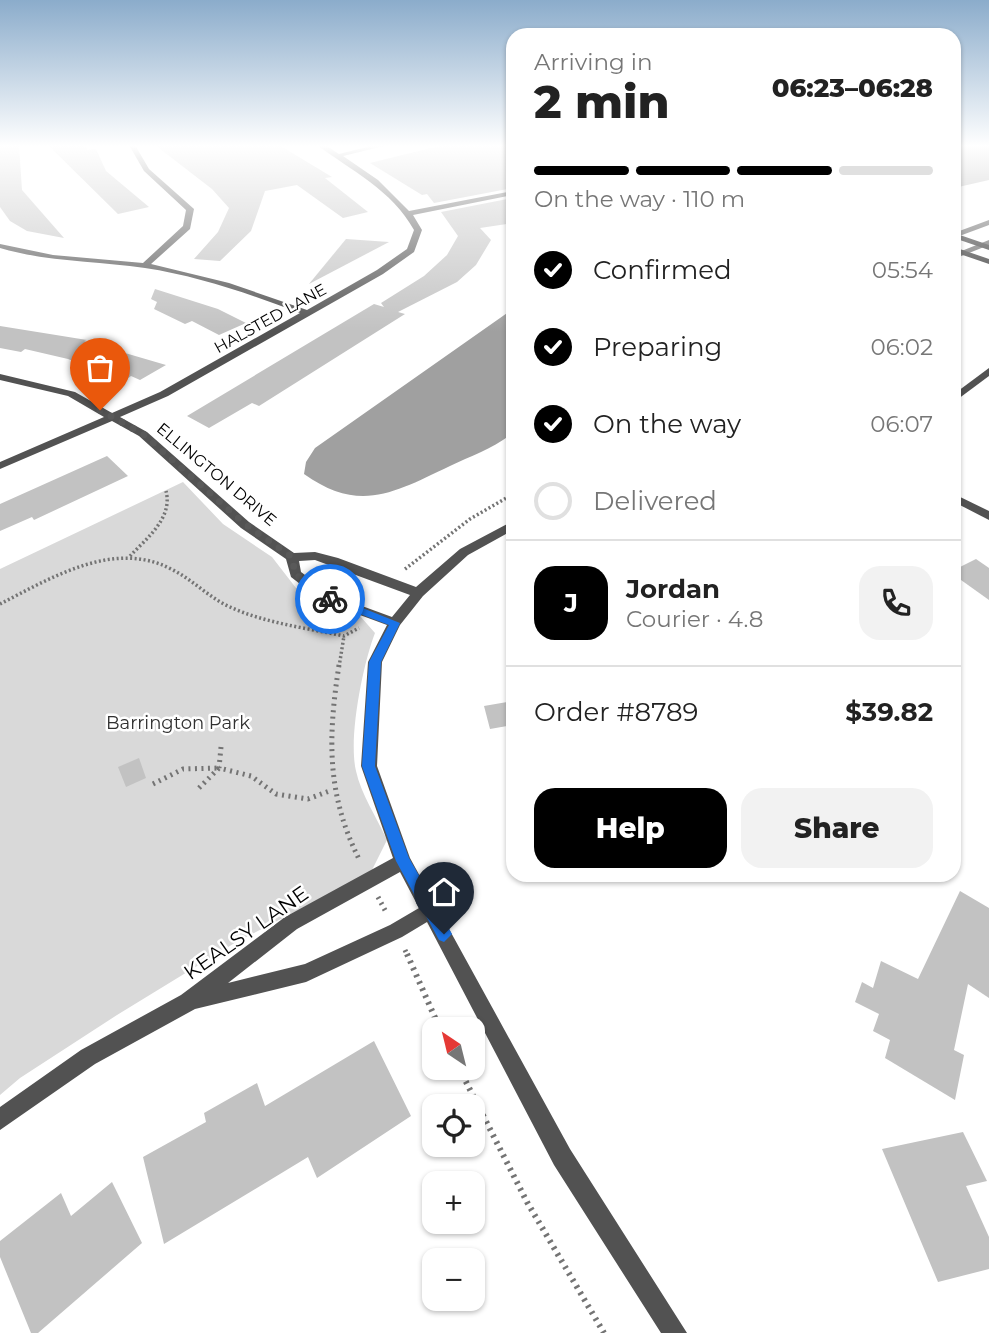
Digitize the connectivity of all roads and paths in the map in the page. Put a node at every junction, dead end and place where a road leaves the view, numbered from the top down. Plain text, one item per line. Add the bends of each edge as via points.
1 (188, 207) edge
2 (403, 207) edge
3 (440, 207) edge
4 (410, 213) junction
5 (989, 222) edge
6 (961, 233) edge
7 (961, 238) edge
8 (987, 245) edge
9 (0, 246) edge
10 (961, 252) edge
11 (964, 253) junction
12 (961, 254) edge
13 (989, 262) edge
14 (145, 265) junction
15 (307, 313) junction
16 (989, 371) edge
17 (0, 377) edge
18 (961, 393) edge
19 (116, 417) junction
20 (0, 466) edge
21 (166, 491) dead end
22 (506, 498) edge
23 (961, 502) edge
24 (989, 516) edge
25 (506, 530) edge
26 (130, 556) junction
27 (292, 557) junction
28 (398, 575) dead end
29 (418, 593) junction
30 (0, 604) edge
31 (395, 623) junction
32 (361, 627) dead end
33 (344, 636) junction
34 (221, 747) dead end
35 (219, 768) junction
36 (153, 785) dead end
37 (199, 788) dead end
38 (332, 790) junction
39 (403, 861) junction
40 (361, 865) dead end
41 (432, 910) junction
42 (409, 957) dead end
43 (188, 1002) junction
44 (435, 1017) edge
45 (465, 1080) edge
46 (0, 1120) edge
47 (604, 1333) edge
48 (675, 1333) edge

1 - 14 street via 187,227
2 - 4 street
3 - 4 street
4 - 15 street, HALSTED LANE via 418,230 411,250
5 - 6 street
7 - 8 street
8 - 11 street
9 - 14 street via 32,254
10 - 11 street
11 - 12 street
11 - 13 street
14 - 15 street via 248,290
15 - 19 street, HALSTED LANE
16 - 18 street
17 - 19 street, ELLINGTON DRIVE via 71,394
19 - 20 street, HALSTED LANE
19 - 27 street, ELLINGTON DRIVE via 143,434 245,524
21 - 26 path via 170,498 167,508
22 - 28 path via 470,519
23 - 24 street
25 - 29 street via 464,552
26 - 30 path via 74,568
26 - 33 path via 163,564 230,607
27 - 29 street via 334,561
27 - 31 street, ELLINGTON DRIVE via 295,574 327,598
29 - 31 street
31 - 39 street via 375,662 369,766
32 - 33 path
33 - 38 path via 329,720
34 - 35 path
35 - 36 path via 183,769
35 - 37 path
35 - 38 path via 251,776 276,794 308,799
38 - 40 path
39 - 41 street
39 - 43 street, KEALSY LANE via 291,923
41 - 43 street, KEALSY LANE via 306,973
41 - 48 street via 562,1157
42 - 44 path
43 - 46 street, KEALSY LANE via 88,1058
45 - 47 path via 527,1202

